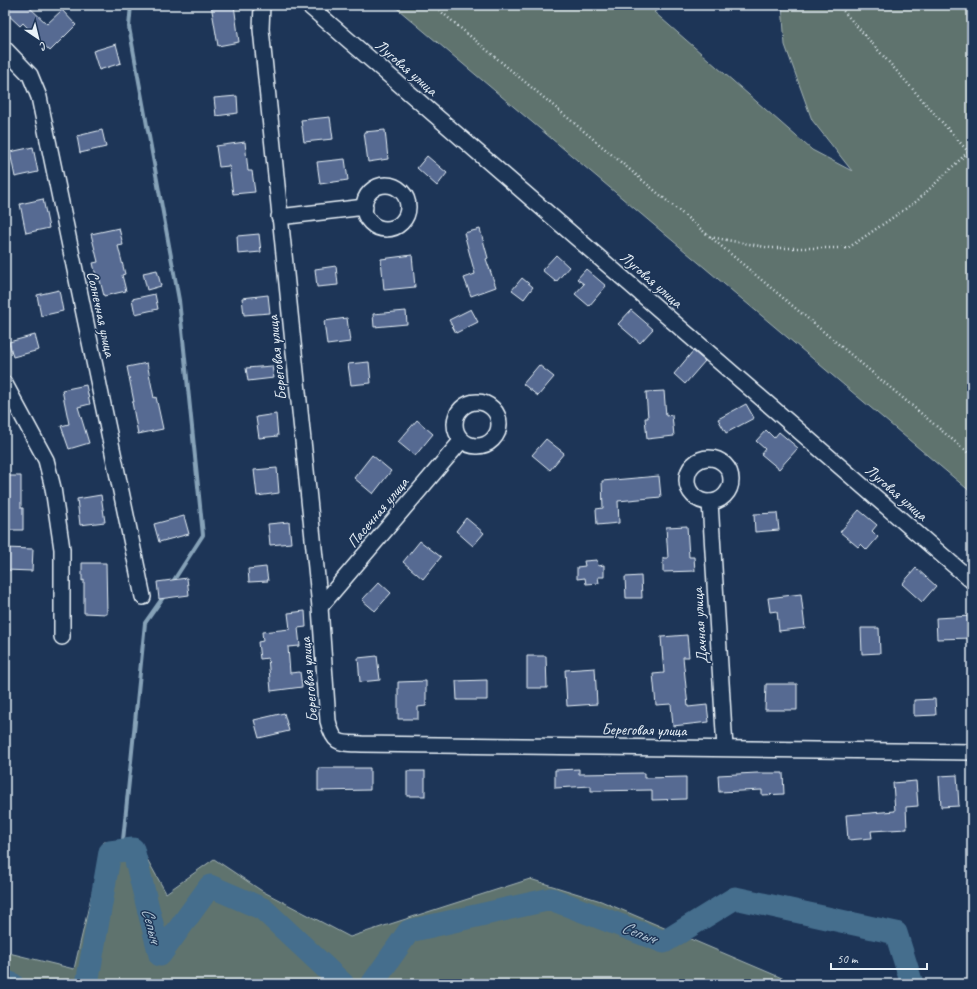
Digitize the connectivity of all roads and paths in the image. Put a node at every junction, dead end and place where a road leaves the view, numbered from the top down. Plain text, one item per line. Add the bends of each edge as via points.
1 (262, 5) edge
2 (308, 5) edge
3 (433, 5) edge
4 (838, 5) edge
5 (5, 49) edge
6 (968, 152) junction
7 (972, 156) edge
8 (365, 207) dead end
9 (279, 217) junction
10 (710, 236) junction
11 (5, 384) edge
12 (462, 440) dead end
13 (972, 456) edge
14 (710, 502) dead end
15 (972, 581) edge
16 (143, 597) dead end
17 (320, 607) junction
18 (62, 637) dead end
19 (725, 748) junction
20 (972, 752) edge

1 - 9 street, Береговая улица via 261,29
2 - 15 street, Луговая улица
3 - 10 path
4 - 6 path
5 - 16 street, Солнечная улица via 30,75 39,97
6 - 7 path
6 - 10 path via 917,201 848,248 771,248
8 - 9 street
9 - 17 street, Береговая улица
10 - 13 path
11 - 18 street via 46,460 53,488 62,549
12 - 17 street, Пасечная улица
14 - 19 street, Дачная улица
17 - 19 street, Береговая улица via 328,721 337,741 347,744
19 - 20 street, Береговая улица

